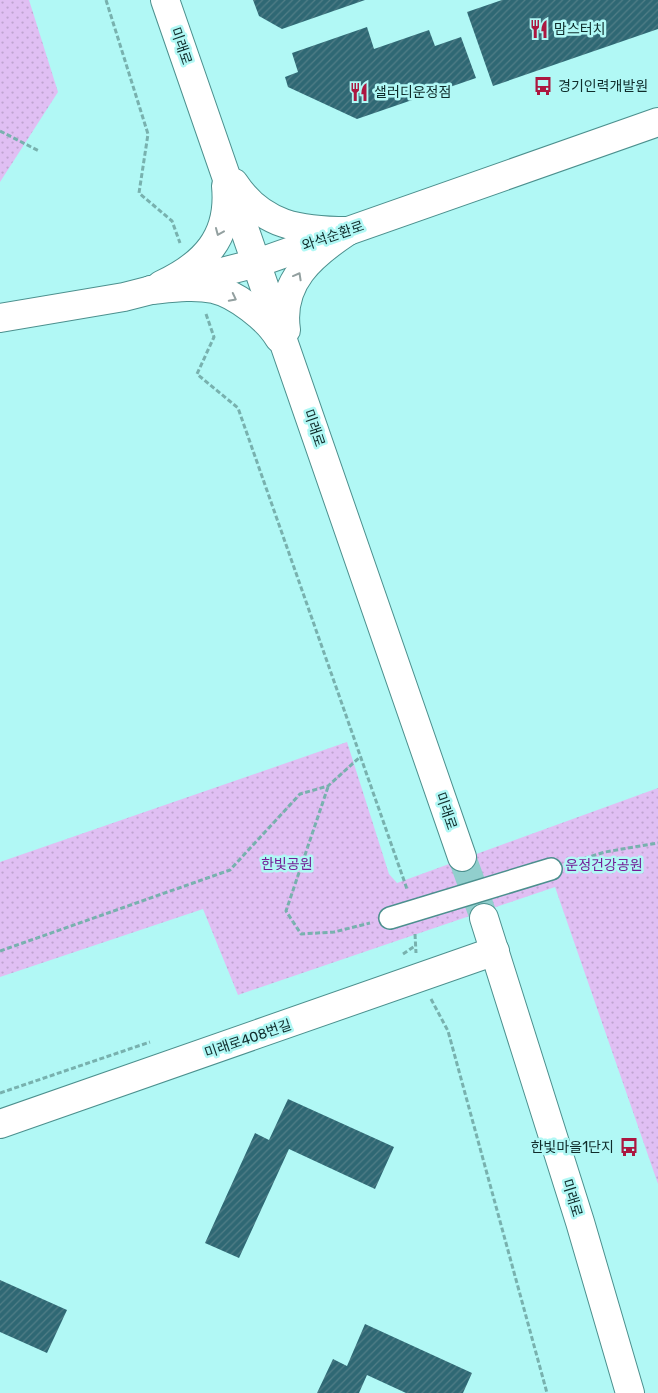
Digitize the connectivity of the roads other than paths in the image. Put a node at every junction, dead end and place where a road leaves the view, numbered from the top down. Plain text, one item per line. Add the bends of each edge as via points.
1 (165, 0) edge
2 (658, 122) edge
3 (224, 167) junction
4 (348, 231) junction
5 (258, 262) junction
6 (192, 279) junction
7 (151, 290) junction
8 (0, 318) edge
9 (290, 356) junction
10 (462, 857) tunnel mouth
11 (551, 869) road end
12 (390, 918) road end
13 (484, 918) tunnel mouth
14 (495, 951) junction
15 (0, 1124) edge
16 (630, 1393) edge

1 - 3 main road, 미래로
2 - 4 main road, 와석순환로
3 - 4 main road via 241,193 259,211 284,224 314,231
3 - 5 main road, 미래로
3 -> 6 main road via 228,201 221,231
4 - 5 main road, 와석순환로
9 -> 4 main road via 284,320 296,278 320,250
5 - 7 main road, 와석순환로
5 - 9 main road, 미래로
6 - 7 main road
6 -> 9 main road via 247,306 272,326
7 - 8 main road, 와석순환로
9 - 10 main road, 미래로
11 - 12 street
13 - 14 main road, 미래로
14 - 15 main road, 미래로408번길
14 - 16 main road, 미래로

